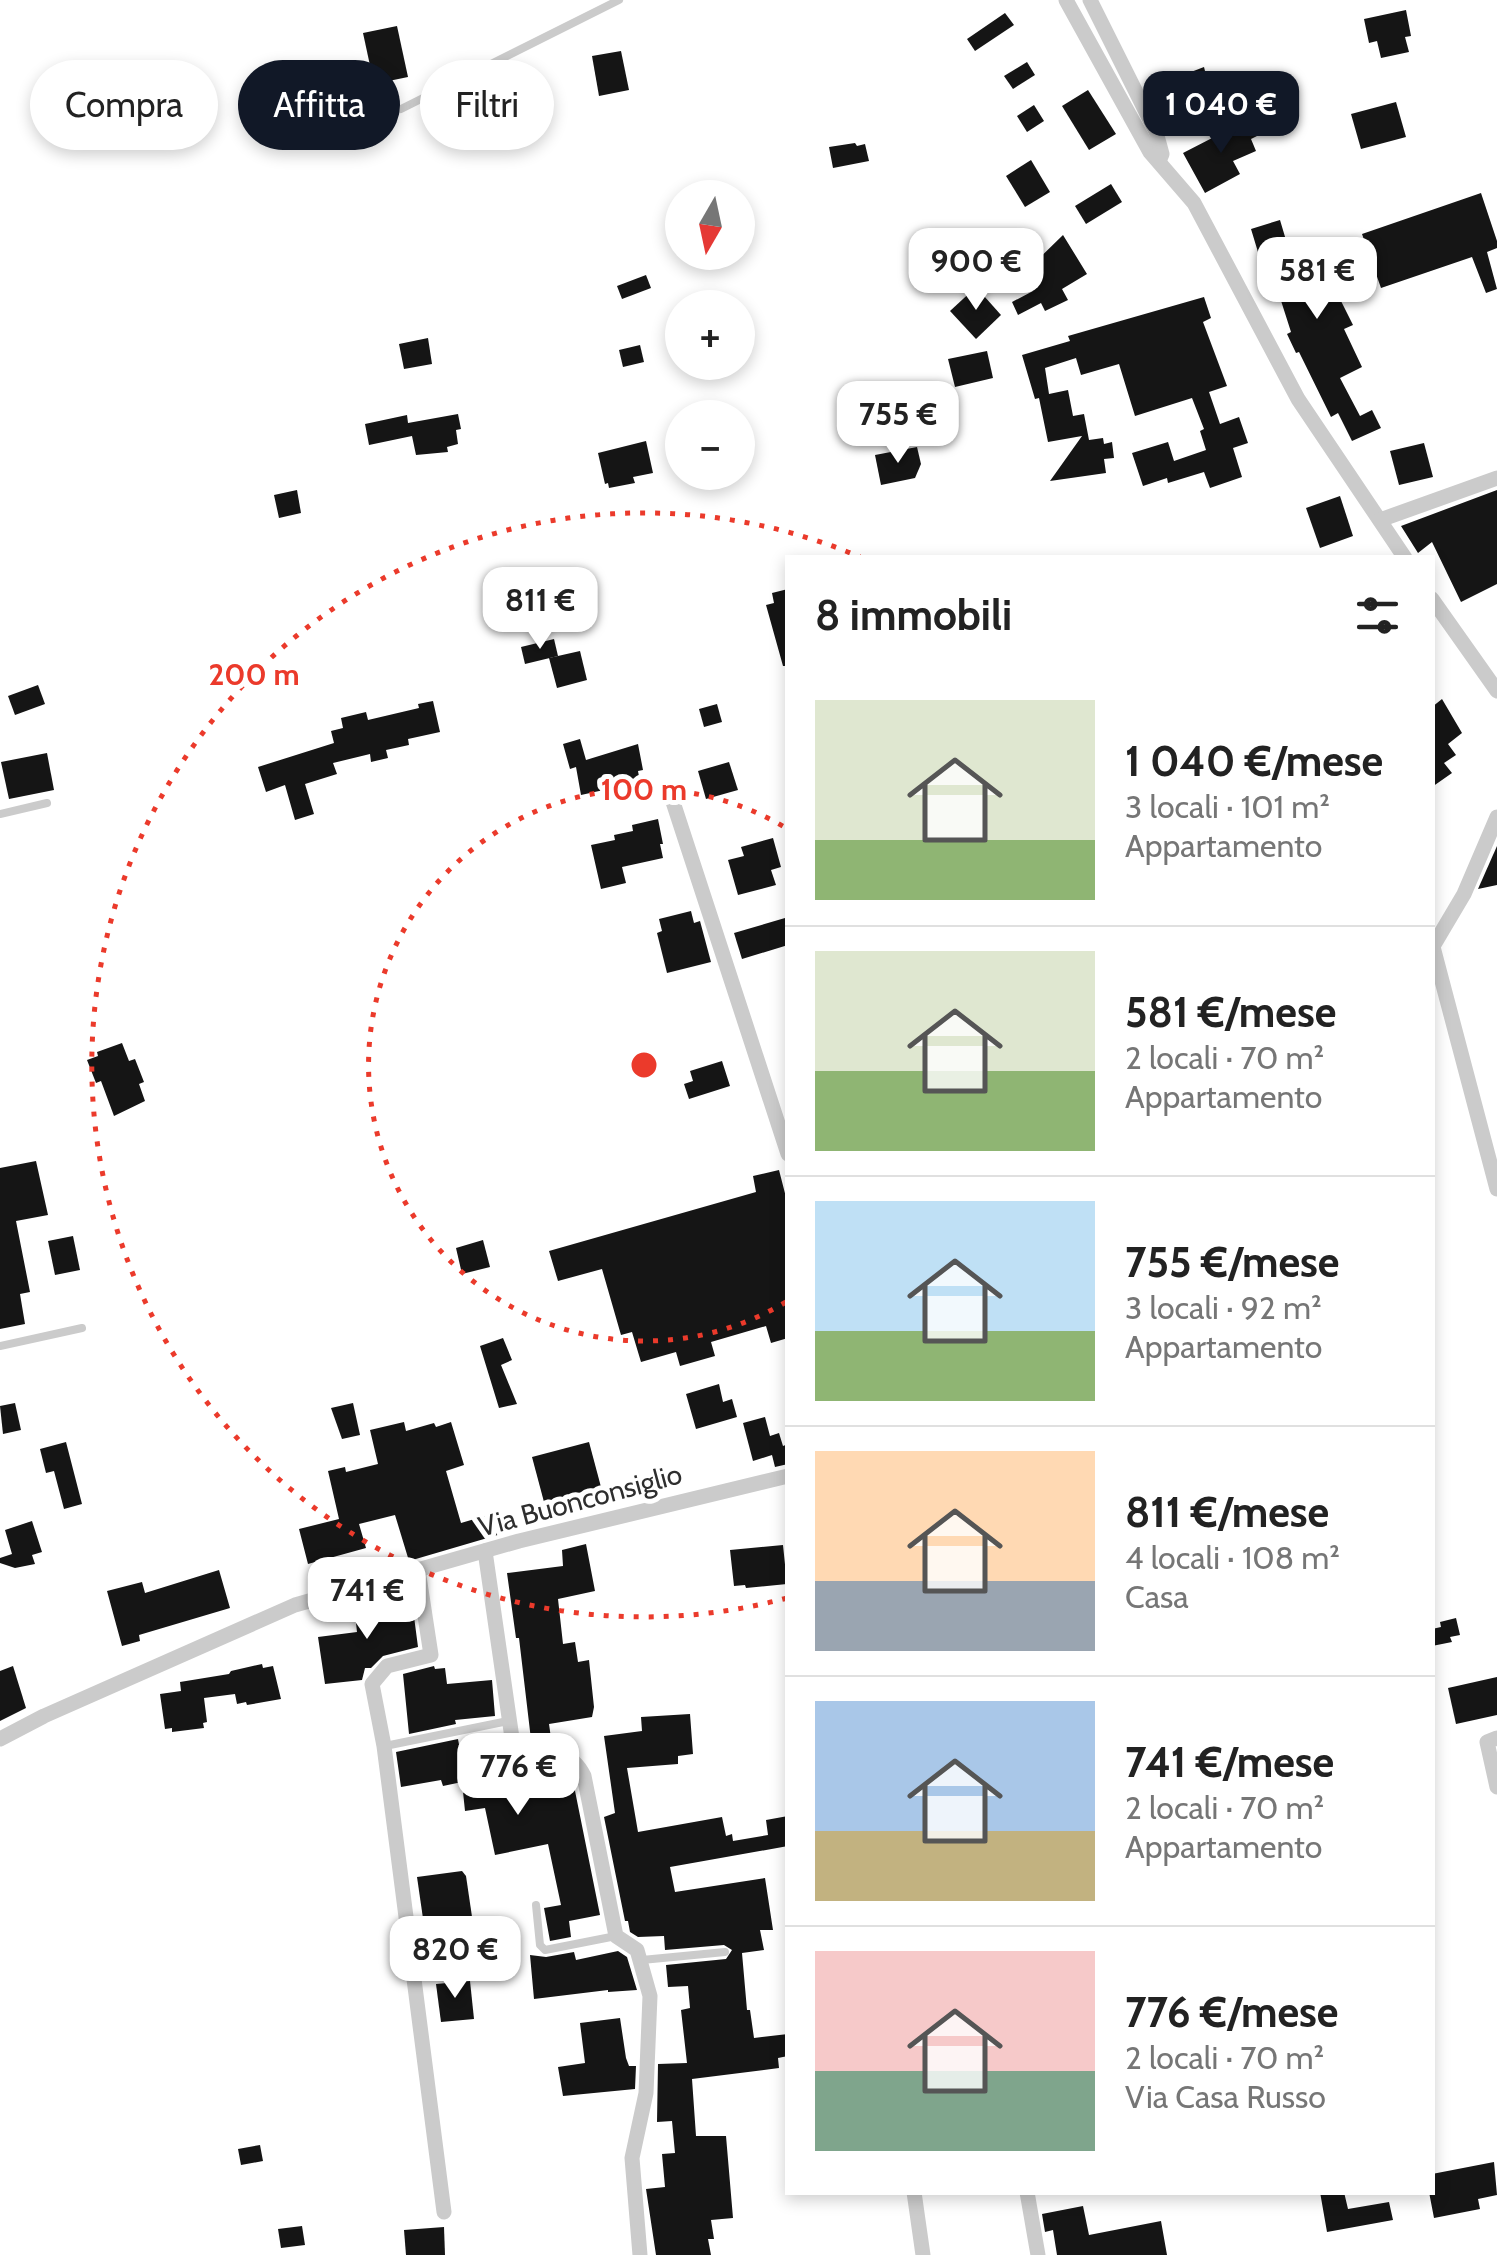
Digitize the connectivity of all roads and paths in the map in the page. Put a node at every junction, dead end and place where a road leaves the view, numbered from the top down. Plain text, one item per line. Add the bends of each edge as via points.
1 (619, 0) edge
2 (1066, 0) edge
3 (1090, 0) edge
4 (402, 109) dead end
5 (1159, 161) junction
6 (1497, 478) edge
7 (1380, 520) junction
8 (1403, 555) edge
9 (1435, 603) edge
10 (1497, 690) edge
11 (672, 802) dead end
12 (47, 803) dead end
13 (0, 814) edge
14 (1497, 816) edge
15 (1435, 945) edge
16 (1435, 956) edge
17 (785, 1145) edge
18 (1497, 1189) edge
19 (82, 1328) dead end
20 (0, 1346) edge
21 (785, 1481) edge
22 (485, 1550) junction
23 (418, 1570) junction
24 (508, 1721) junction
25 (1497, 1738) edge
26 (0, 1739) edge
27 (384, 1746) junction
28 (1497, 1787) edge
29 (536, 1905) dead end
30 (616, 1936) junction
31 (470, 1952) dead end
32 (725, 1952) dead end
33 (412, 1958) junction
34 (642, 1960) junction
35 (914, 2195) edge
36 (1027, 2195) edge
37 (444, 2212) dead end
38 (640, 2255) edge
39 (923, 2255) edge
40 (1038, 2255) edge

1 - 4 lane
2 - 5 street
3 - 5 street via 1156,132
5 - 7 street via 1194,203 1298,399
6 - 7 street
7 - 8 street
9 - 10 street
11 - 17 street
12 - 13 lane
14 - 15 street
16 - 18 street
19 - 20 lane
21 - 22 street, Via Buonconsiglio via 719,1490
22 - 23 street, Via Buonconsiglio
22 - 24 street
23 - 26 street, Via Buonconsiglio via 295,1605
23 - 27 street via 430,1655 387,1666 372,1684
24 - 27 lane
24 - 30 street via 518,1755 576,1760
25 - 28 street via 1487,1742
27 - 33 street
29 - 30 lane via 546,1950
30 - 34 street
31 - 33 lane
32 - 34 lane
33 - 37 street
34 - 38 street via 650,1996 646,2094 632,2158
35 - 39 street
36 - 40 street

